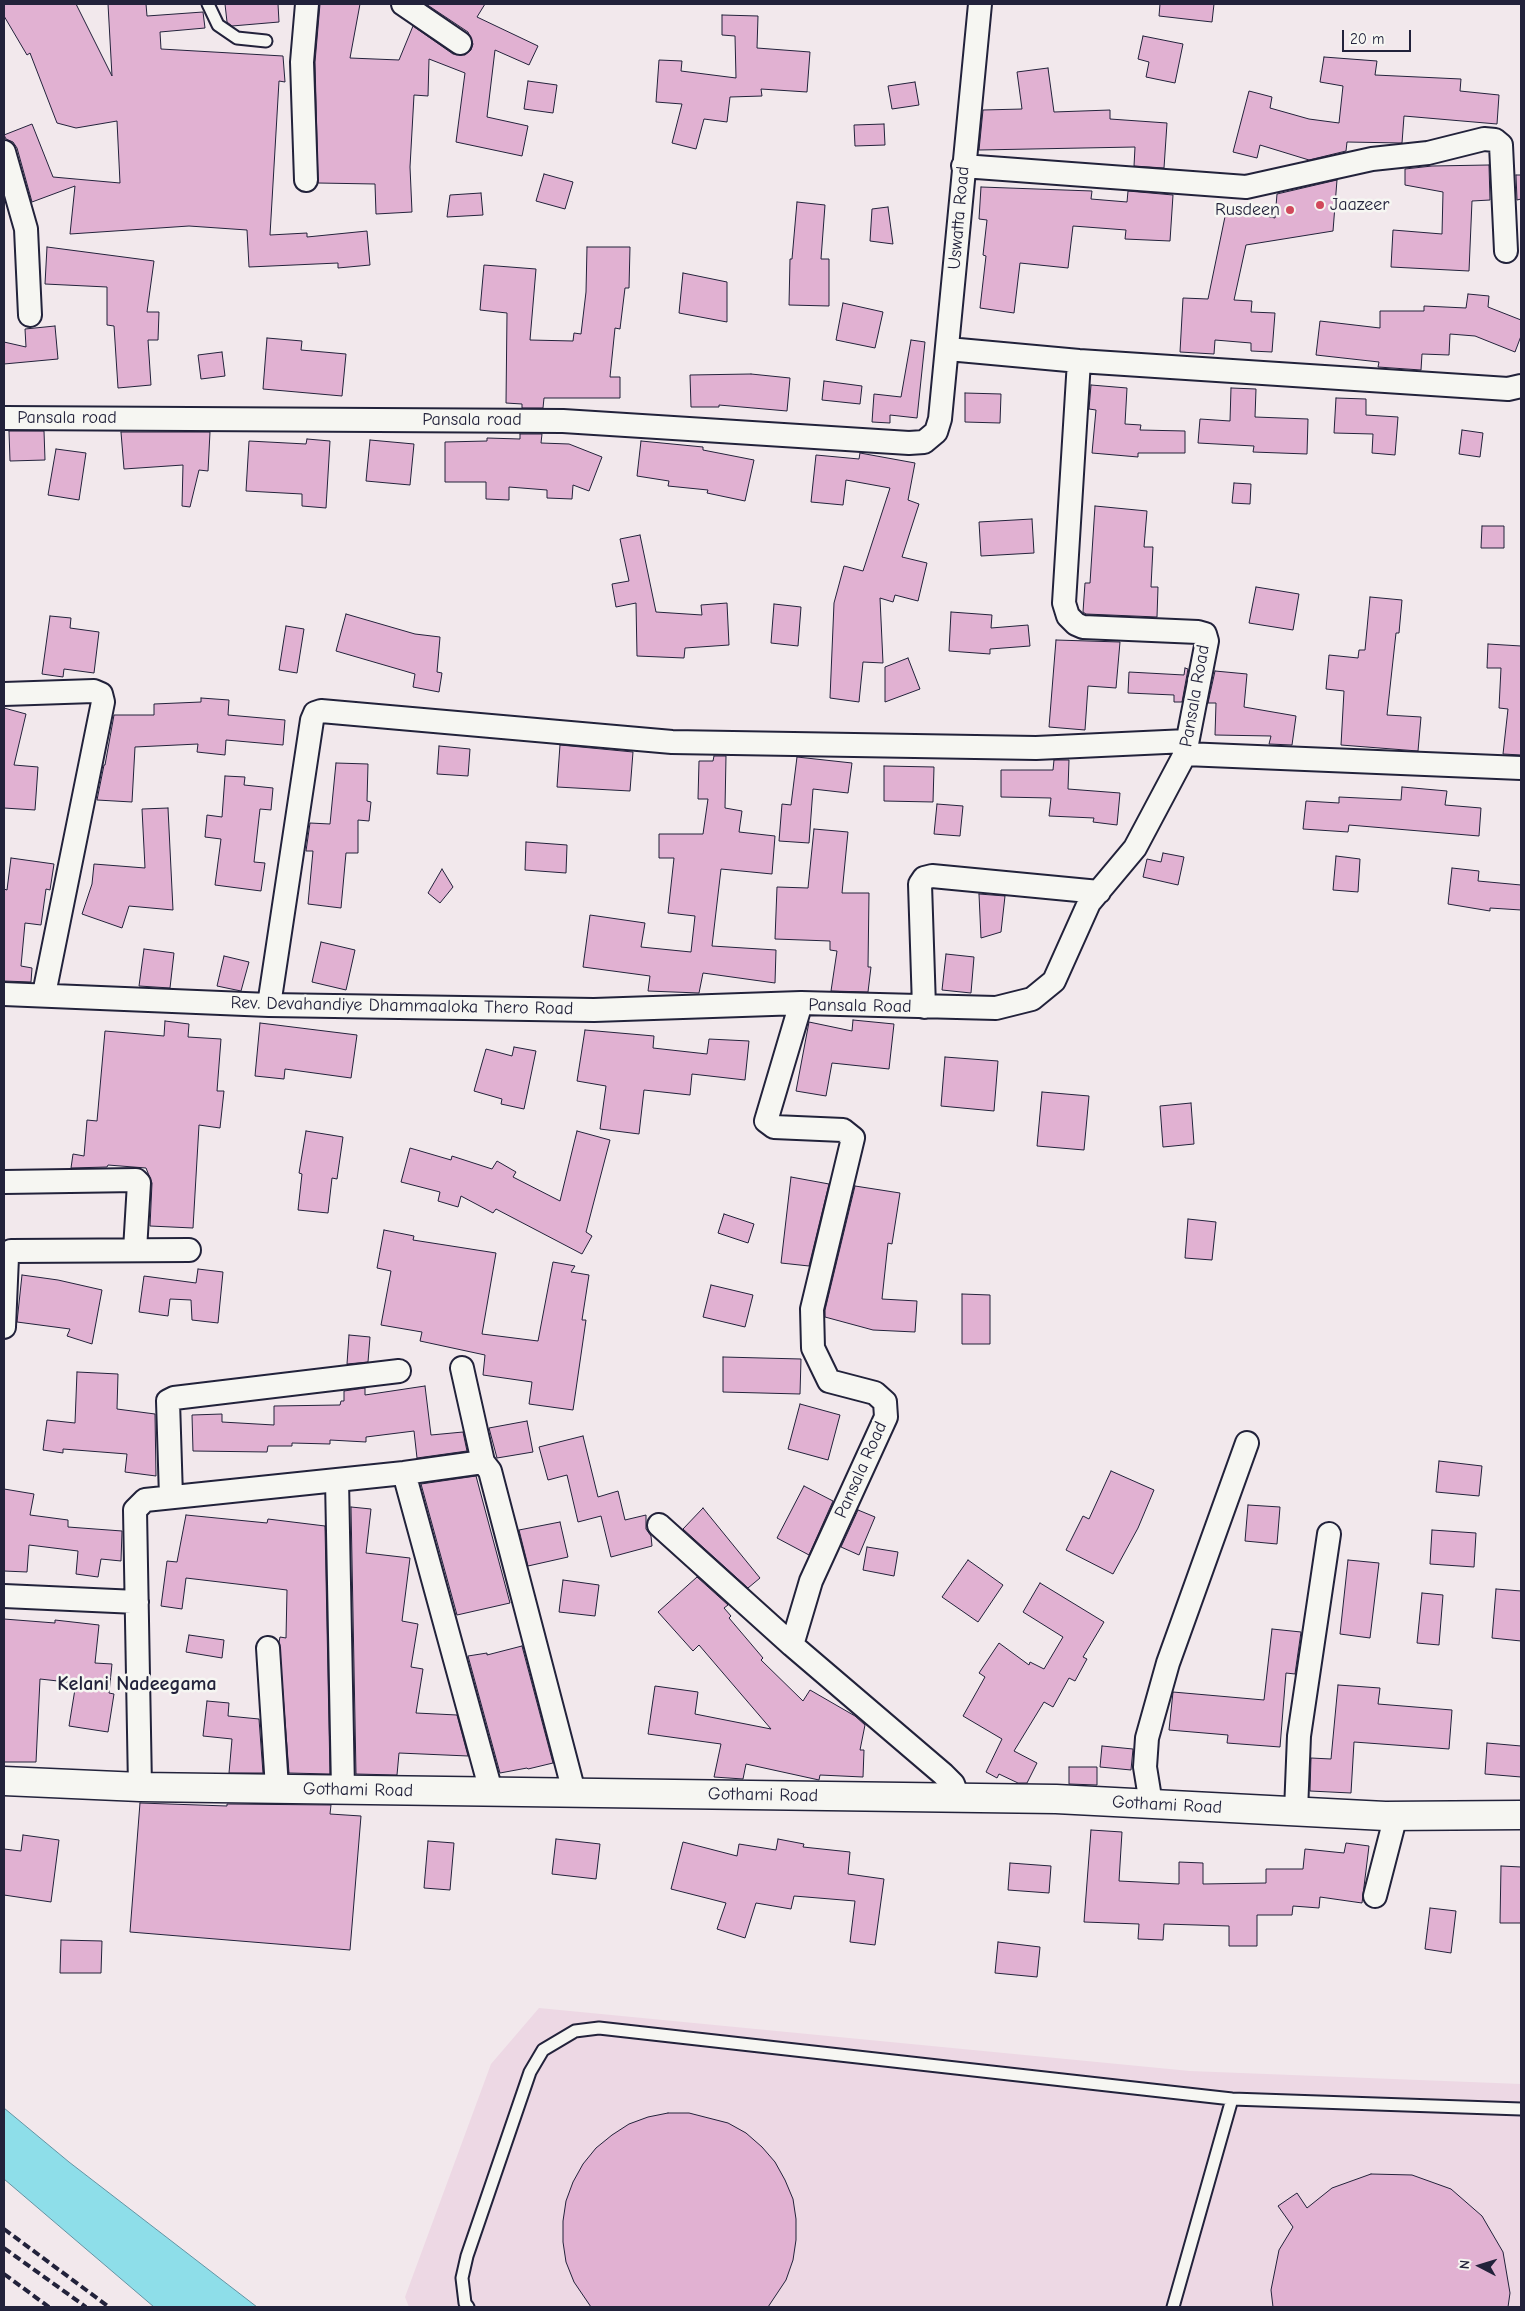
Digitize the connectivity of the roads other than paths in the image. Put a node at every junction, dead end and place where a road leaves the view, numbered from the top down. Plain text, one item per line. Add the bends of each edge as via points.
1 (208, 4) edge
2 (307, 4) edge
3 (403, 4) edge
4 (980, 4) edge
5 (266, 41) dead end
6 (460, 44) dead end
7 (4, 152) edge
8 (964, 166) junction
9 (306, 180) dead end
10 (1506, 251) dead end
11 (30, 316) dead end
12 (948, 349) junction
13 (1079, 361) junction
14 (1521, 386) edge
15 (4, 418) edge
16 (936, 432) joint
17 (4, 694) edge
18 (1186, 748) junction
19 (1521, 768) edge
20 (1099, 892) junction
21 (4, 994) edge
22 (44, 994) junction
23 (801, 1003) junction
24 (269, 1005) junction
25 (924, 1007) junction
26 (4, 1182) edge
27 (135, 1250) junction
28 (189, 1250) dead end
29 (4, 1327) edge
30 (462, 1368) dead end
31 (399, 1371) dead end
32 (1248, 1443) dead end
33 (483, 1462) junction
34 (404, 1473) junction
35 (337, 1480) junction
36 (171, 1497) junction
37 (658, 1525) dead end
38 (1329, 1534) dead end
39 (4, 1596) edge
40 (137, 1602) junction
41 (792, 1645) junction
42 (268, 1648) dead end
43 (4, 1781) edge
44 (140, 1787) junction
45 (277, 1788) junction
46 (343, 1789) junction
47 (491, 1791) junction
48 (574, 1792) junction
49 (958, 1797) junction
50 (1151, 1804) junction
51 (1296, 1811) junction
52 (1521, 1815) edge
53 (1396, 1816) junction
54 (1375, 1896) dead end
55 (1232, 2099) junction
56 (1521, 2109) edge
57 (468, 2307) edge
58 (1173, 2307) edge

1 - 5 lane via 218,25 237,38
2 - 9 street via 302,62
3 - 6 street
4 - 8 street, Uswatta Road
7 - 11 street via 26,229
8 - 10 street via 1246,187 1372,159 1428,153 1495,140 1501,145
8 - 12 street, Uswatta Road
12 - 13 street
12 - 16 street, Uswatta Road
13 - 14 street via 1508,389
13 - 18 street, Pansala Road via 1064,602 1068,616 1083,627 1205,634 1207,641
15 - 16 street, Pansala road via 563,421 909,443 924,442
17 - 22 street via 94,691 101,694 103,702
18 - 19 street
18 - 20 street, Pansala Road via 1136,848
18 - 24 street via 672,742 321,710 312,720
20 - 25 street, Pansala Road via 1089,903 1054,981 1032,999 996,1008
20 - 25 street via 932,876 924,878 920,884
21 - 22 street, Rev. Devahandiye Dhammaaloka Thero Road
22 - 24 street, Rev. Devahandiye Dhammaaloka Thero Road
23 - 24 street, Rev. Devahandiye Dhammaaloka Thero Road via 594,1010
23 - 25 street, Pansala Road
23 - 41 street, Pansala Road via 766,1121 774,1127 844,1130 853,1138 812,1309 813,1348 829,1381 876,1394 885,1402 886,1417 811,1581
26 - 27 street via 136,1180 139,1183
27 - 28 street
27 - 29 street via 11,1251 7,1257
30 - 33 street
31 - 36 street via 168,1401
32 - 50 street via 1168,1663 1147,1738 1146,1767
33 - 34 street
33 - 48 street via 490,1471
34 - 35 street
34 - 47 street
35 - 36 street
35 - 46 street
36 - 40 street via 145,1500 135,1510
37 - 41 street
38 - 51 street via 1299,1736
39 - 40 street
40 - 44 street
41 - 49 street via 943,1774 953,1784
42 - 45 street
43 - 44 street, Gothami Road
44 - 45 street, Gothami Road
45 - 46 street, Gothami Road
46 - 47 street, Gothami Road
47 - 48 street, Gothami Road
48 - 49 street, Gothami Road
49 - 50 street, Gothami Road
50 - 51 street, Gothami Road
51 - 53 street, Gothami Road
52 - 53 street, Gothami Road
53 - 54 street
55 - 56 lane
55 - 57 lane via 599,2028 575,2031 544,2050 530,2072 467,2256 462,2278
55 - 58 lane

